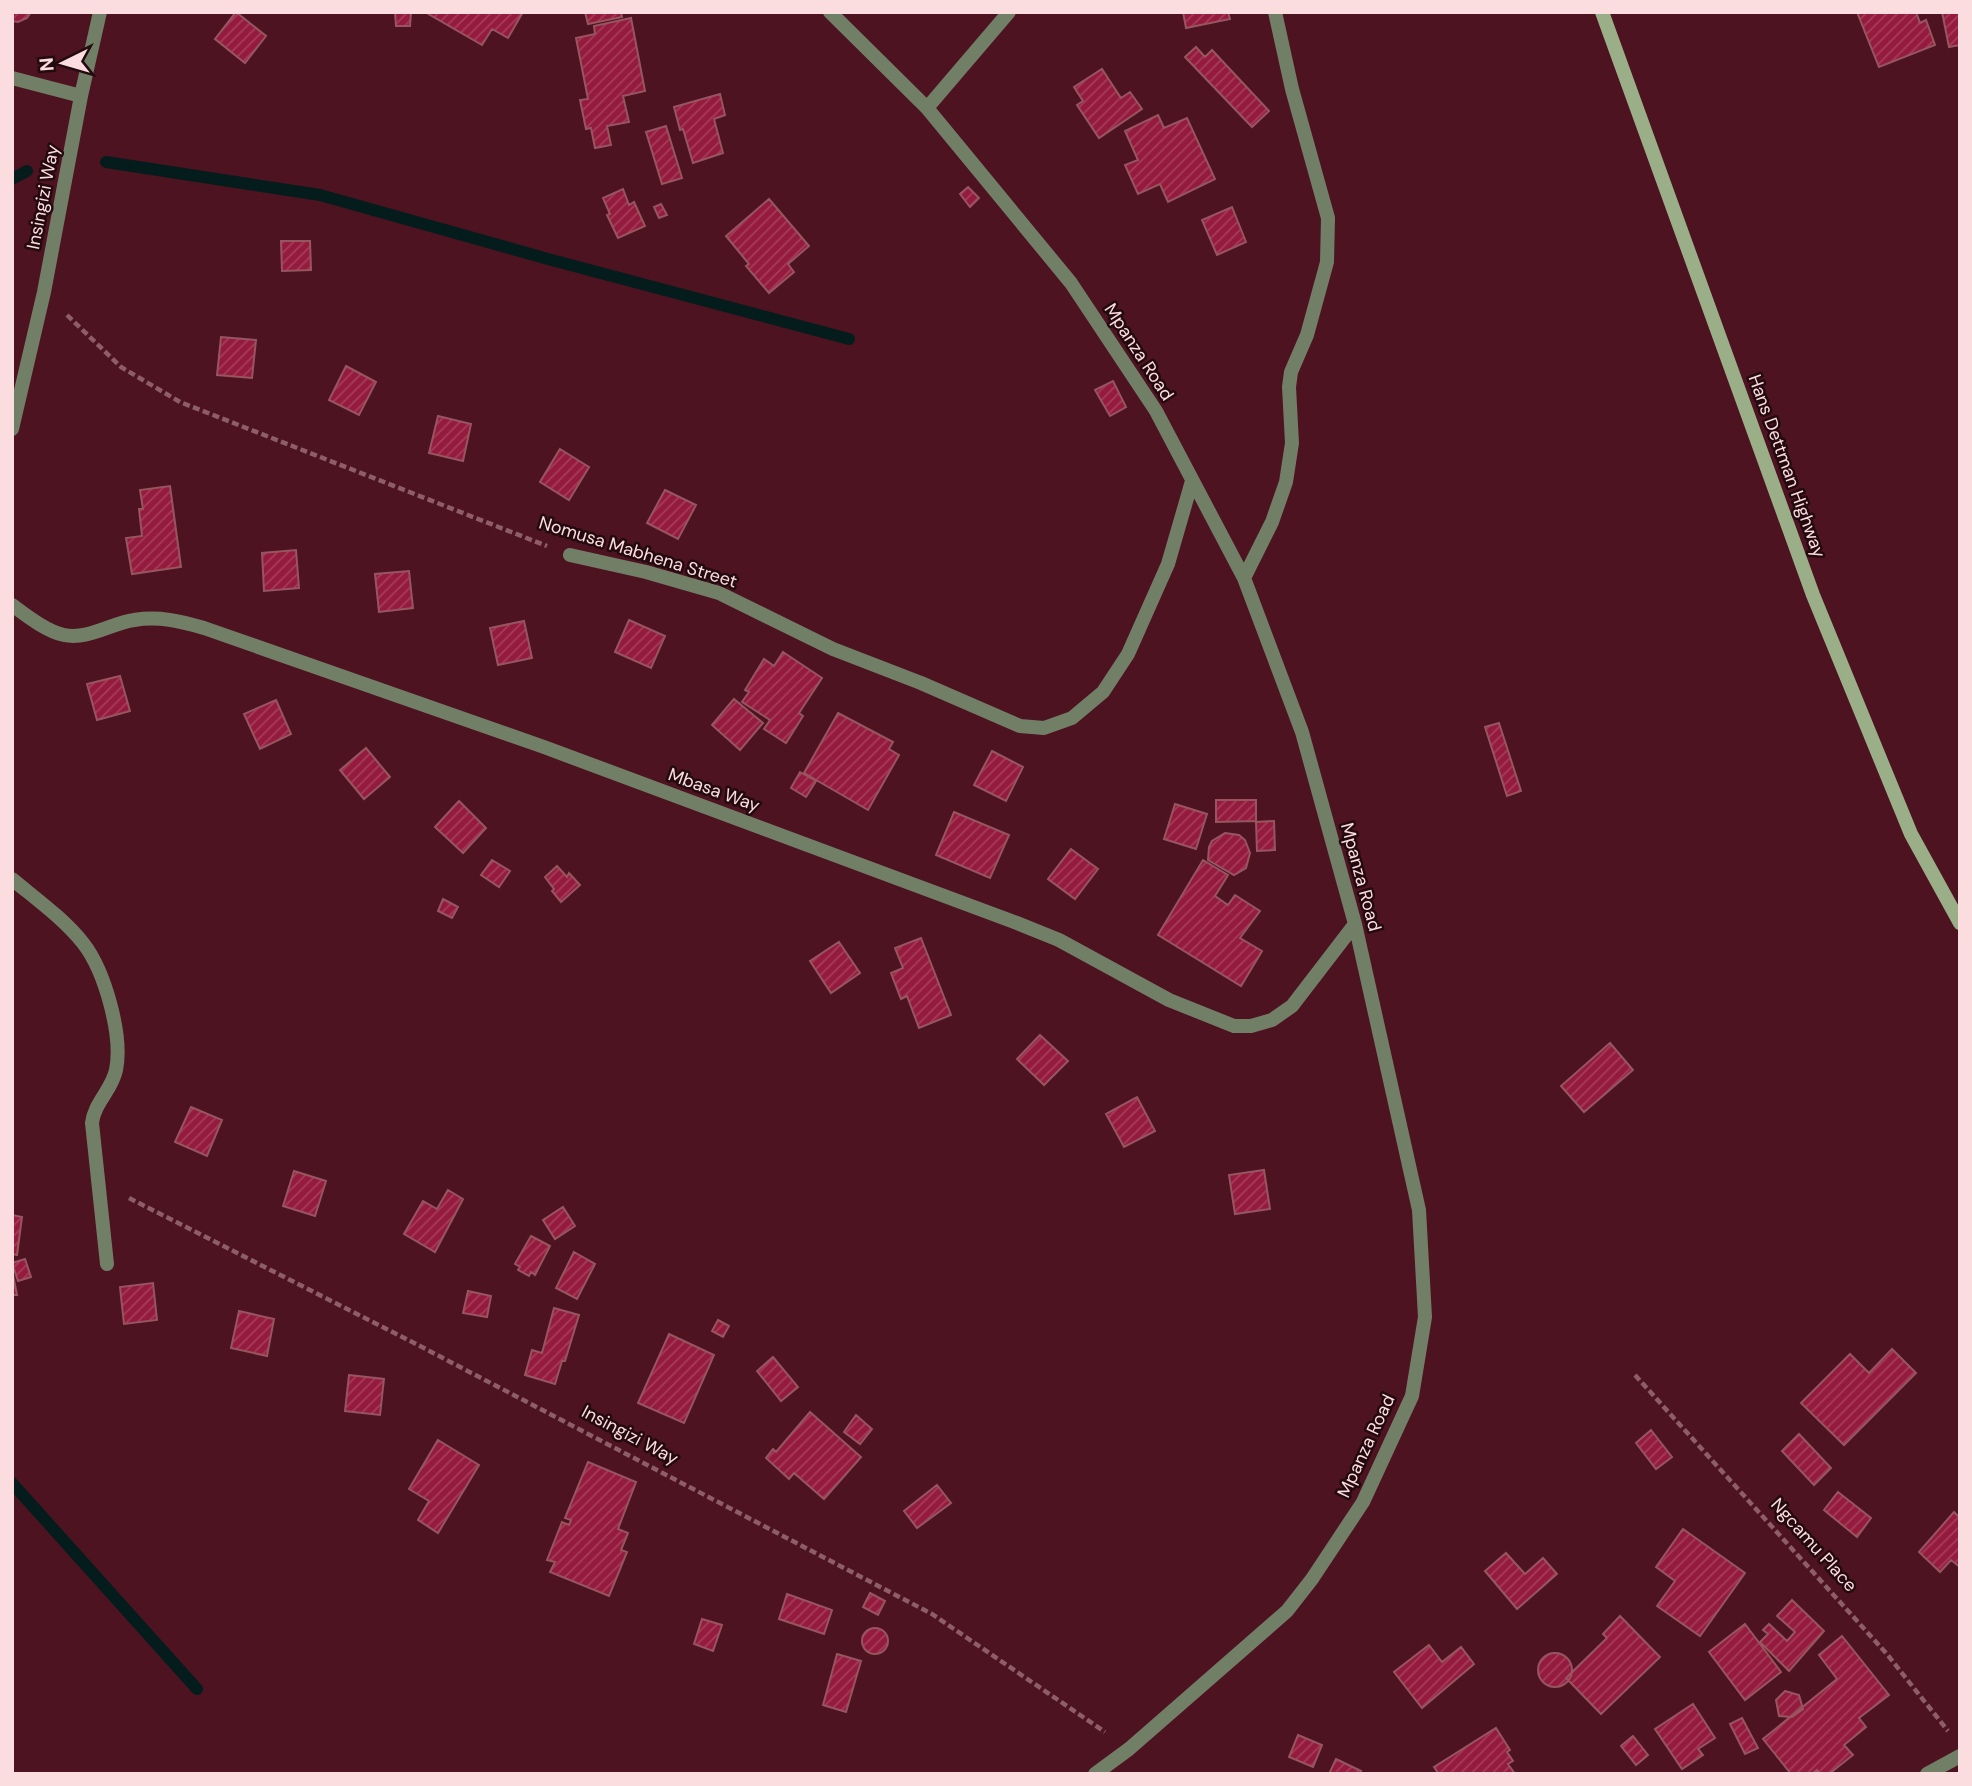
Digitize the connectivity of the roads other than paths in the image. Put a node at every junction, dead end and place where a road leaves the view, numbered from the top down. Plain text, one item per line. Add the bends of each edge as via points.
1 (100, 12) edge
2 (830, 12) edge
3 (1009, 12) edge
4 (1275, 12) edge
5 (1602, 12) edge
6 (12, 78) edge
7 (81, 96) junction
8 (927, 108) junction
9 (12, 429) edge
10 (1192, 481) junction
11 (570, 555) road end
12 (1244, 578) junction
13 (12, 605) edge
14 (12, 878) edge
15 (1960, 922) edge
16 (1355, 924) junction
17 (107, 1264) dead end
18 (1960, 1756) edge
19 (1095, 1774) edge
20 (1927, 1774) edge

1 - 7 street, Insingizi Way
2 - 8 street, Mpanza Road
3 - 8 street
4 - 12 street via 1328,218 1327,262 1307,335 1291,372 1292,443 1286,482
5 - 15 street, Hans Dettman Highway via 1813,595 1911,834
6 - 7 street
7 - 9 street, Insingizi Way via 44,292
8 - 10 street, Mpanza Road via 1071,282 1156,411
10 - 11 street, Nomusa Mabhena Street via 1168,564 1128,654 1103,692 1072,718 1044,728 1020,726 833,649 719,593
10 - 12 street, Mpanza Road
12 - 16 street, Mpanza Road via 1302,732
13 - 16 street, Mbasa Way via 65,635 132,620 169,618 204,628 544,747 1017,923 1059,940 1169,1000 1234,1026 1272,1020 1292,1006
14 - 17 street via 85,945 116,1029 116,1073 93,1114 92,1137
16 - 19 street, Mpanza Road via 1419,1210 1424,1317 1412,1396 1363,1502 1287,1611
18 - 20 street

